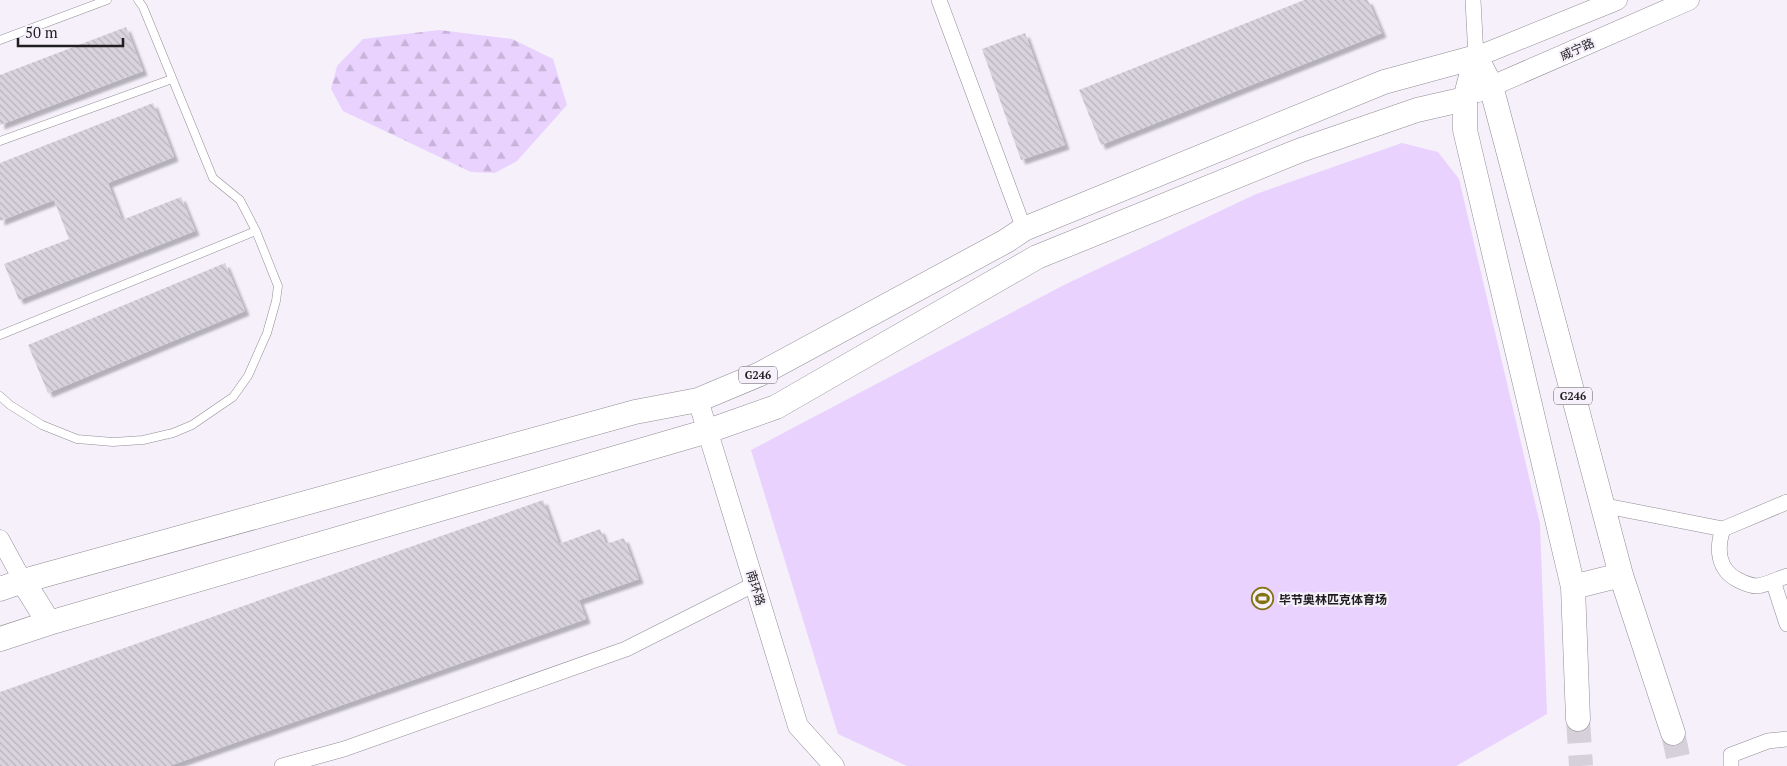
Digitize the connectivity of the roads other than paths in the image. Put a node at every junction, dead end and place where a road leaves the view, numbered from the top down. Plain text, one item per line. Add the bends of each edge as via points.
1 (107, 0) edge
2 (138, 0) edge
3 (939, 0) edge
4 (1473, 0) edge
5 (1617, 0) edge
6 (1689, 0) edge
7 (0, 40) edge
8 (1476, 57) junction
9 (172, 79) junction
10 (1491, 86) junction
11 (1465, 99) junction
12 (0, 142) edge
13 (1024, 229) junction
14 (256, 231) junction
15 (0, 335) edge
16 (0, 396) edge
17 (698, 400) junction
18 (708, 431) junction
19 (1787, 502) edge
20 (1601, 505) junction
21 (1723, 529) junction
22 (0, 539) edge
23 (1621, 575) junction
24 (1780, 578) edge
25 (23, 581) junction
26 (755, 584) junction
27 (1573, 587) junction
28 (0, 589) edge
29 (49, 623) junction
30 (1787, 624) edge
31 (0, 639) edge
32 (1578, 719) tunnel mouth
33 (1673, 733) tunnel mouth
34 (1787, 739) edge
35 (282, 766) edge
36 (834, 766) edge
37 (1731, 766) edge

1 - 7 lane
2 - 9 lane
3 - 13 street
4 - 8 street
5 - 8 main road
6 - 10 main road, 威宁路
8 - 10 highway, G246
8 - 11 highway
8 - 13 highway, G246 via 1384,82
9 - 12 lane
9 - 14 lane via 213,178 240,200
10 - 11 main road, 威宁路
10 - 20 highway, G246
11 - 18 highway via 1417,110 1301,150 1037,257 776,407
11 - 27 highway via 1465,130
13 - 17 highway, G246 via 760,374
14 - 15 lane
14 - 16 lane via 278,286 267,333 248,376 233,397 192,425 143,440 77,439 42,425
17 - 18 main road, 南环路
17 - 25 highway, G246 via 635,412
18 - 26 main road, 南环路
18 - 29 highway
19 - 21 street
20 - 21 street
20 - 23 highway, G246
21 - 24 street via 1718,542 1719,555 1733,577 1757,586
22 - 25 street
23 - 27 highway
23 - 33 highway, G246
24 - 30 street
25 - 28 highway, G246
25 - 29 highway
26 - 35 street via 626,649 344,749
26 - 36 main road, 南环路 via 798,726
27 - 32 highway
29 - 31 highway
34 - 37 street via 1768,740 1732,755

